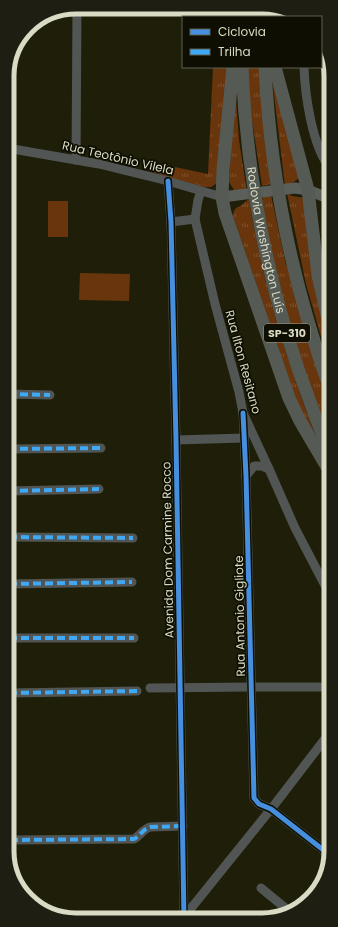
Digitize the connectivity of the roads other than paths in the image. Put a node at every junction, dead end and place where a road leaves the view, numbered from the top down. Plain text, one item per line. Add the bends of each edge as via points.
1 (77, 14) edge
2 (233, 68) edge
3 (242, 68) edge
4 (265, 68) edge
5 (276, 68) edge
6 (304, 68) edge
7 (14, 149) edge
8 (324, 156) edge
9 (76, 160) junction
10 (168, 181) junction
11 (308, 190) junction
12 (201, 191) junction
13 (324, 196) edge
14 (222, 197) junction
15 (195, 219) junction
16 (171, 222) junction
17 (324, 302) edge
18 (324, 370) edge
19 (14, 394) edge
20 (50, 395) dead end
21 (242, 413) junction
22 (324, 437) edge
23 (244, 438) junction
24 (176, 440) junction
25 (101, 448) dead end
26 (14, 449) edge
27 (324, 462) edge
28 (269, 468) junction
29 (246, 476) junction
30 (99, 489) dead end
31 (14, 491) edge
32 (14, 537) edge
33 (133, 538) dead end
34 (132, 582) dead end
35 (14, 584) edge
36 (324, 584) edge
37 (14, 638) edge
38 (134, 638) dead end
39 (252, 686) junction
40 (324, 687) edge
41 (150, 688) dead end
42 (180, 688) junction
43 (137, 691) dead end
44 (14, 693) edge
45 (324, 740) edge
46 (271, 808) junction
47 (183, 826) junction
48 (14, 840) edge
49 (324, 850) edge
50 (261, 888) dead end
51 (286, 908) edge
52 (184, 913) edge
53 (188, 913) edge

1 - 9 street
2 - 14 highway
3 - 22 highway, Rodovia Washington Luís / SP-310 via 251,168 264,242 302,382
4 - 18 highway, Rodovia Washington Luís / SP-310 via 268,120 281,205 298,288
5 - 11 highway
6 - 8 street via 307,107
7 - 9 street, Rua Teotônio Vilela
9 - 10 street, Rua Teotônio Vilela
10 - 12 street, Rua Teotônio Vilela
10 - 16 street, Avenida Dom Carmine Rocco
11 - 13 main road
11 - 14 main road via 295,188
11 - 17 highway via 318,275
12 - 14 street, Rua Teotônio Vilela
12 - 15 street, Rua Ilton Resitano
14 - 27 highway via 225,213 289,398
15 - 16 street
15 - 21 street, Rua Ilton Resitano via 239,392
16 - 24 street, Avenida Dom Carmine Rocco
19 - 20 street
21 - 23 street, Rua Antonio Gigliote
21 - 28 street, Rua Ilton Resitano
23 - 24 street
23 - 29 street, Rua Antonio Gigliote
24 - 42 street, Avenida Dom Carmine Rocco
25 - 26 street
28 - 29 street via 254,466
28 - 36 street, Rua Ilton Resitano via 295,528
29 - 39 street, Rua Antonio Gigliote
30 - 31 street
32 - 33 street
34 - 35 street
37 - 38 street
39 - 40 street
39 - 42 street
39 - 46 street, Rua Antonio Gigliote via 254,798 259,804
41 - 42 street
42 - 47 street, Avenida Dom Carmine Rocco
43 - 44 street
45 - 46 street
46 - 49 street
46 - 53 street
47 - 48 street via 150,827 134,839
47 - 52 street, Avenida Dom Carmine Rocco
50 - 51 street

